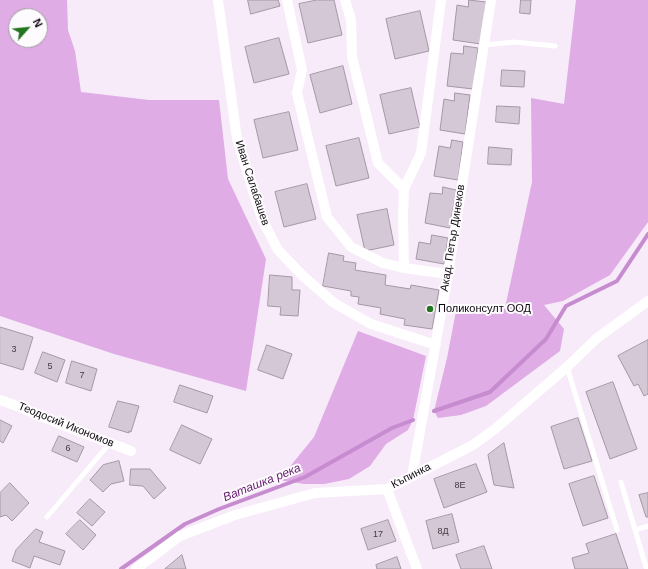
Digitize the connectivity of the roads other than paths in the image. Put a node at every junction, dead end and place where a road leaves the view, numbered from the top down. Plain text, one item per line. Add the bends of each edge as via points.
1 (218, 0) edge
2 (287, 0) edge
3 (345, 0) edge
4 (441, 0) edge
5 (491, 0) edge
6 (484, 45) junction
7 (555, 46) dead end
8 (404, 189) junction
9 (404, 268) junction
10 (448, 274) junction
11 (648, 301) edge
12 (436, 345) junction
13 (567, 367) junction
14 (0, 400) edge
15 (110, 443) junction
16 (131, 451) dead end
17 (412, 476) junction
18 (621, 482) dead end
19 (387, 488) junction
20 (46, 517) dead end
21 (648, 526) edge
22 (617, 530) dead end
23 (635, 530) junction
24 (646, 567) dead end
25 (136, 569) edge
26 (417, 569) edge

1 - 12 street, Иван Салабашев via 237,139 262,219 278,250 302,276 334,303 372,324
2 - 9 street via 302,70 297,93 326,217 351,247 383,263
3 - 8 street via 351,20 352,57 378,163
4 - 8 street via 421,153
5 - 6 street, Акад. Петър Динеков
6 - 7 lane via 514,42
6 - 10 street, Акад. Петър Динеков
8 - 9 street
9 - 10 street
10 - 12 street, Акад. Петър Динеков
11 - 13 street, Къпинка via 597,338
12 - 17 street, Акад. Петър Динеков
13 - 17 street, Къпинка via 495,430 473,445
13 - 22 lane
14 - 15 street, Теодосий Икономов
15 - 16 street, Теодосий Икономов
15 - 20 lane
17 - 19 street, Къпинка
18 - 23 lane
19 - 25 street, Къпинка via 315,492 235,515 180,536
19 - 26 street
21 - 23 lane
23 - 24 lane

